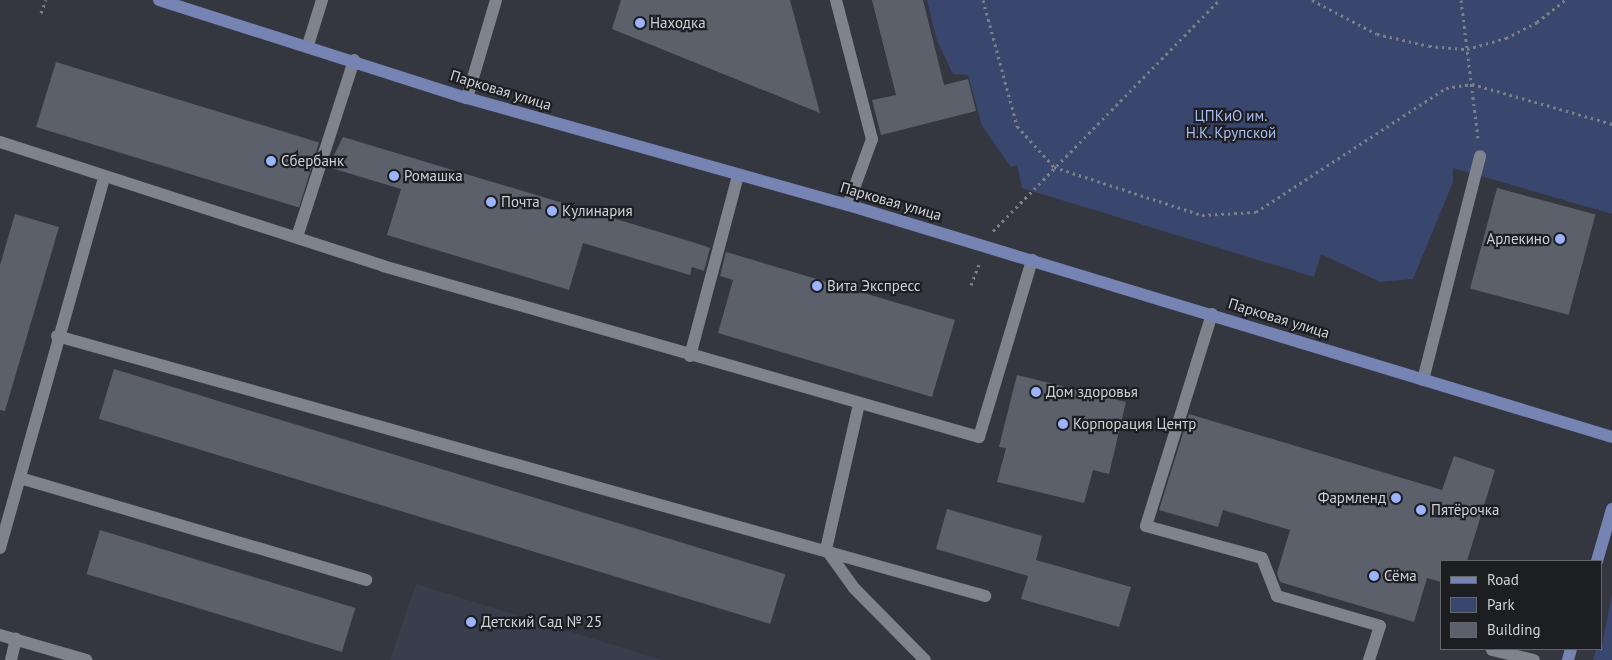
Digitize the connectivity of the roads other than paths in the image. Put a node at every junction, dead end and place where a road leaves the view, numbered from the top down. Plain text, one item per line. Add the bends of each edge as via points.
1 (159, 0) edge
2 (322, 0) edge
3 (496, 0) edge
4 (836, 0) edge
5 (308, 45) junction
6 (354, 60) junction
7 (467, 98) junction
8 (0, 142) edge
9 (1480, 156) road end
10 (738, 175) junction
11 (104, 177) junction
12 (848, 205) junction
13 (297, 237) junction
14 (1032, 260) junction
15 (1212, 314) junction
16 (57, 336) junction
17 (690, 356) junction
18 (1423, 380) junction
19 (859, 404) junction
20 (1612, 436) edge
21 (20, 478) junction
22 (1612, 509) edge
23 (0, 548) edge
24 (826, 549) junction
25 (1597, 560) edge
26 (366, 580) dead end
27 (985, 596) dead end
28 (0, 635) edge
29 (16, 639) junction
30 (1492, 650) edge
31 (11, 660) edge
32 (86, 660) edge
33 (925, 660) edge
34 (1369, 660) edge
35 (1534, 660) edge

1 - 5 main road, Парковая улица
2 - 5 lane
3 - 7 lane
4 - 12 lane via 872,139
5 - 6 main road, Парковая улица
6 - 7 main road, Парковая улица
6 - 13 lane
7 - 10 main road, Парковая улица
8 - 11 lane
9 - 18 lane
10 - 12 main road, Парковая улица
10 - 17 lane
11 - 13 lane
11 - 16 lane
12 - 14 main road, Парковая улица
13 - 17 lane
14 - 15 main road, Парковая улица
14 - 19 lane via 979,437
15 - 18 main road, Парковая улица
15 - 34 lane via 1146,526 1262,558 1277,596 1380,626
16 - 21 lane
16 - 24 lane
17 - 19 lane
18 - 20 main road, Парковая улица
19 - 24 lane
21 - 23 lane
21 - 26 lane
22 - 25 main road
24 - 27 lane
24 - 33 lane via 854,588
28 - 29 lane
29 - 31 lane
29 - 32 lane
30 - 35 lane

